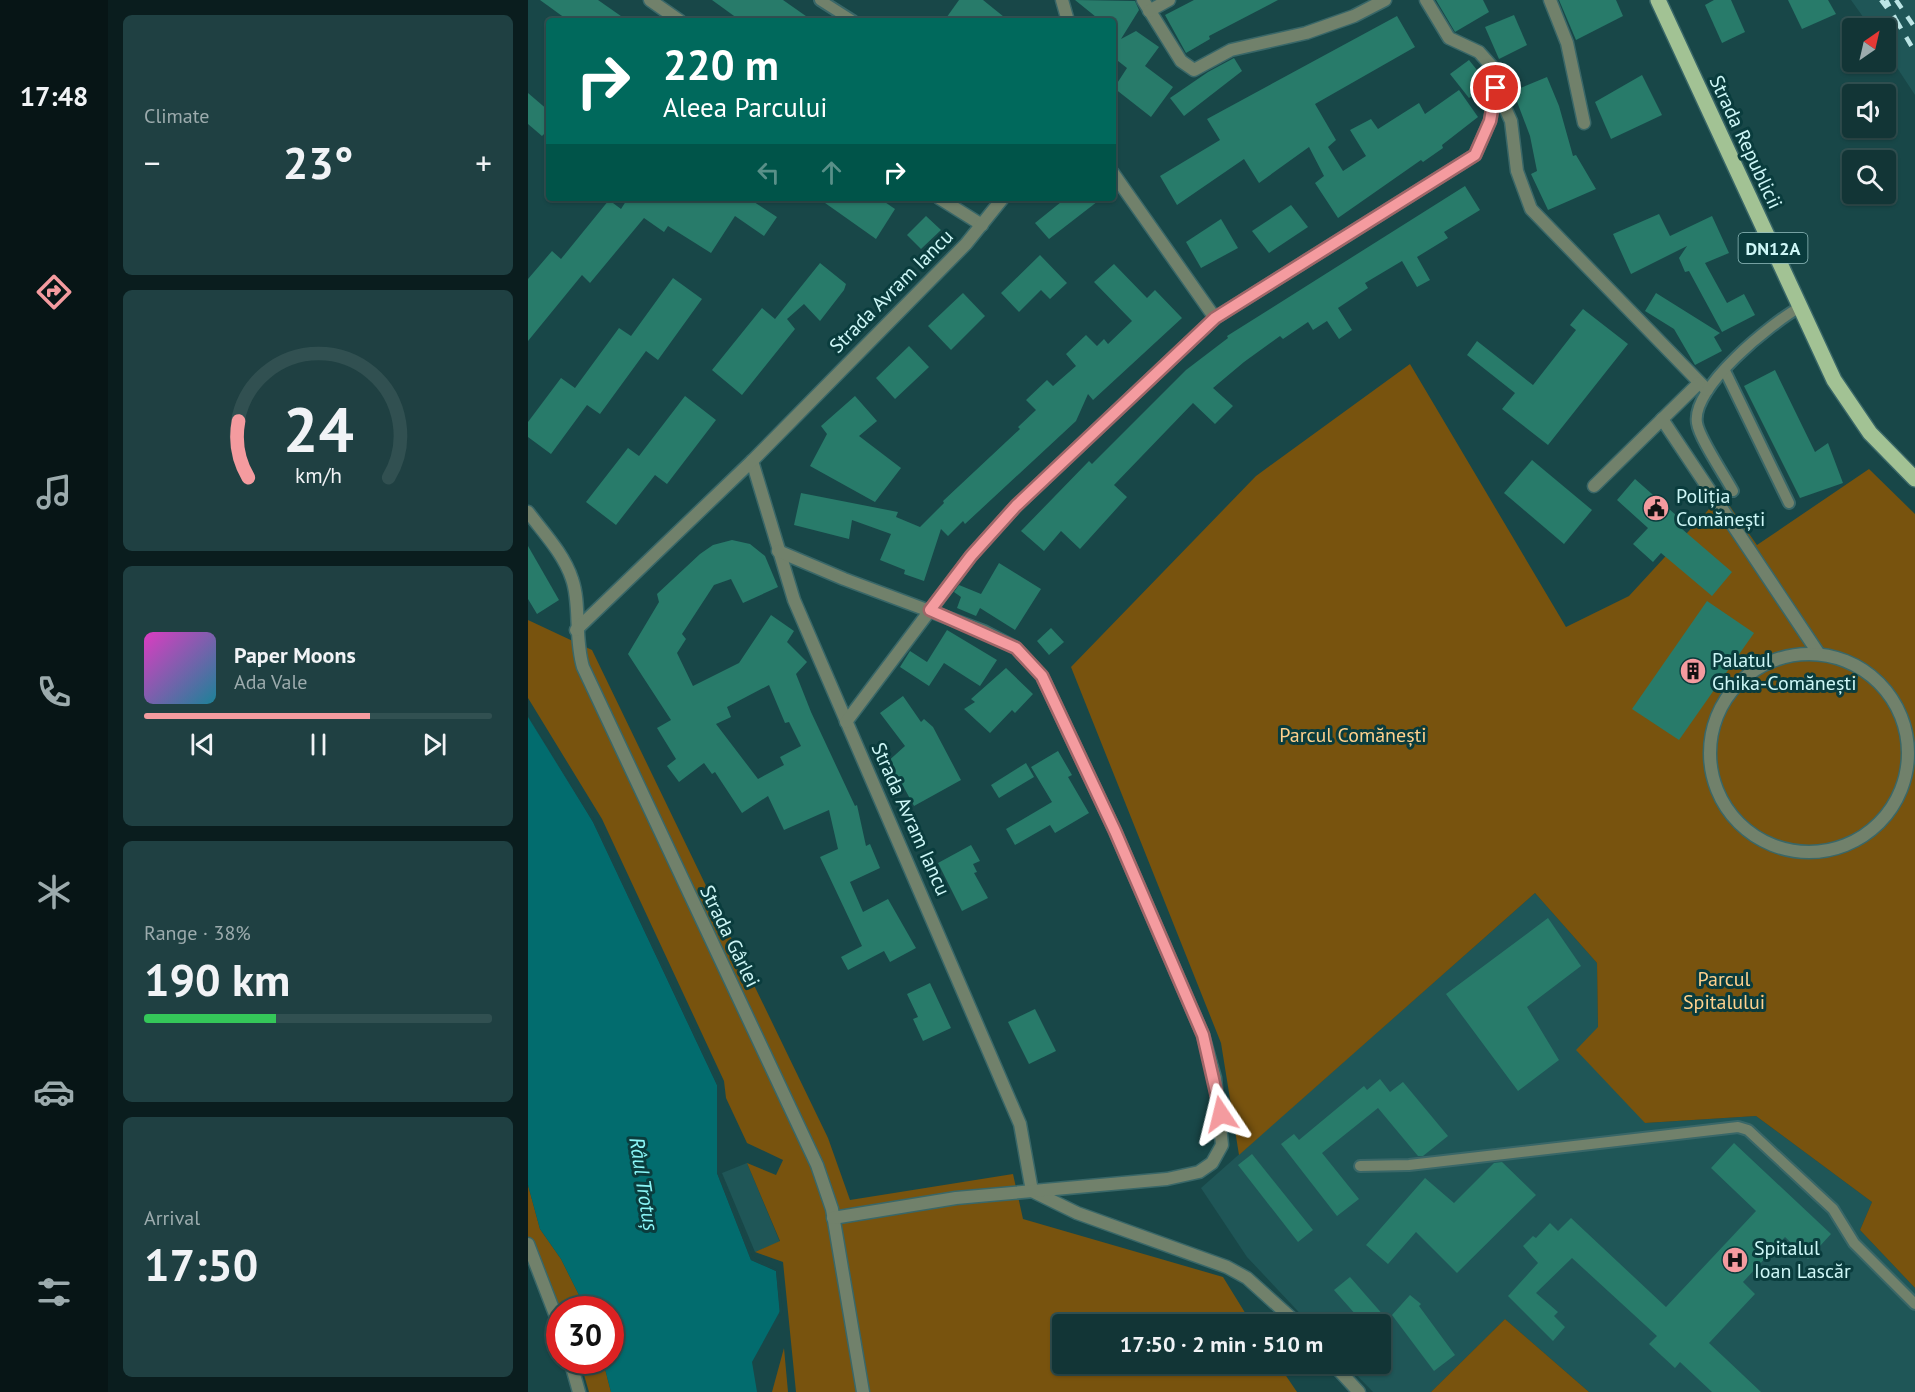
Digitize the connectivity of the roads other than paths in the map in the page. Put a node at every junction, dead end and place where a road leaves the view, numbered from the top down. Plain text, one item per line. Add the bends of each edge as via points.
1 (650, 0) edge
2 (820, 0) edge
3 (1062, 0) edge
4 (1169, 0) edge
5 (1385, 0) edge
6 (1426, 0) edge
7 (1550, 0) edge
8 (1658, 0) edge
9 (1146, 6) edge
10 (676, 18) edge
11 (848, 18) edge
12 (1067, 18) edge
13 (1496, 88) junction
14 (1584, 123) dead end
15 (1116, 177) edge
16 (944, 201) edge
17 (1001, 201) edge
18 (982, 225) junction
19 (1800, 307) junction
20 (1215, 318) junction
21 (1725, 371) junction
22 (1703, 387) junction
23 (1662, 419) junction
24 (752, 462) junction
25 (1915, 478) edge
26 (1594, 486) dead end
27 (1733, 491) dead end
28 (1789, 502) dead end
29 (528, 512) edge
30 (778, 550) junction
31 (930, 610) junction
32 (576, 630) junction
33 (1819, 654) junction
34 (846, 722) junction
35 (1360, 1166) dead end
36 (1032, 1191) junction
37 (833, 1218) junction
38 (528, 1244) edge
39 (548, 1296) edge
40 (1915, 1304) edge
41 (1287, 1314) edge
42 (574, 1374) edge
43 (1342, 1374) edge
44 (579, 1392) edge
45 (863, 1392) edge
46 (1359, 1392) edge

1 - 10 street
2 - 11 lane
3 - 12 street
4 - 9 street
5 - 9 street via 1306,33 1232,50 1194,70 1181,61
6 - 13 street via 1449,38 1479,52 1495,70
7 - 14 street via 1567,43
8 - 19 main road, Strada Republicii / DN12A
13 - 20 street via 1490,121 1475,155
13 - 22 street via 1511,121 1517,171 1531,209
15 - 20 street
16 - 18 street
17 - 18 street, Strada Avram Iancu
18 - 24 street, Strada Avram Iancu
19 - 21 lane via 1776,321
19 - 25 main road, Strada Republicii / DN12A via 1834,380 1857,417
20 - 31 street via 1016,506
21 - 22 lane
21 - 28 lane
22 - 23 street
22 - 27 lane via 1697,424
23 - 26 street
23 - 33 street
24 - 30 street, Strada Avram Iancu
24 - 32 street, Strada Avram Iancu
29 - 32 street, Strada Gârlei via 572,578
30 - 31 street
30 - 34 street, Strada Avram Iancu via 794,600
31 - 34 street
31 - 36 street via 1016,648 1042,676 1115,831 1203,1035 1217,1087 1222,1145 1212,1163 1199,1172 1167,1179
32 - 37 street, Strada Gârlei via 583,667 804,1133 827,1191
33 - 33 street via 1851,664 1879,683 1899,711 1908,744 1905,778 1892,807 1871,831 1843,847 1812,853 1780,849 1751,834 1728,812 1714,783 1709,752 1714,720 1730,692 1754,670 1785,657
34 - 36 street, Strada Avram Iancu via 930,908 1020,1124
35 - 40 lane via 1409,1165 1738,1127 1748,1130 1833,1209 1854,1243
36 - 37 street via 956,1198
36 - 41 street via 1077,1213 1227,1267 1247,1278
37 - 45 street, Strada Gârlei
38 - 39 street
42 - 44 street
43 - 46 street

